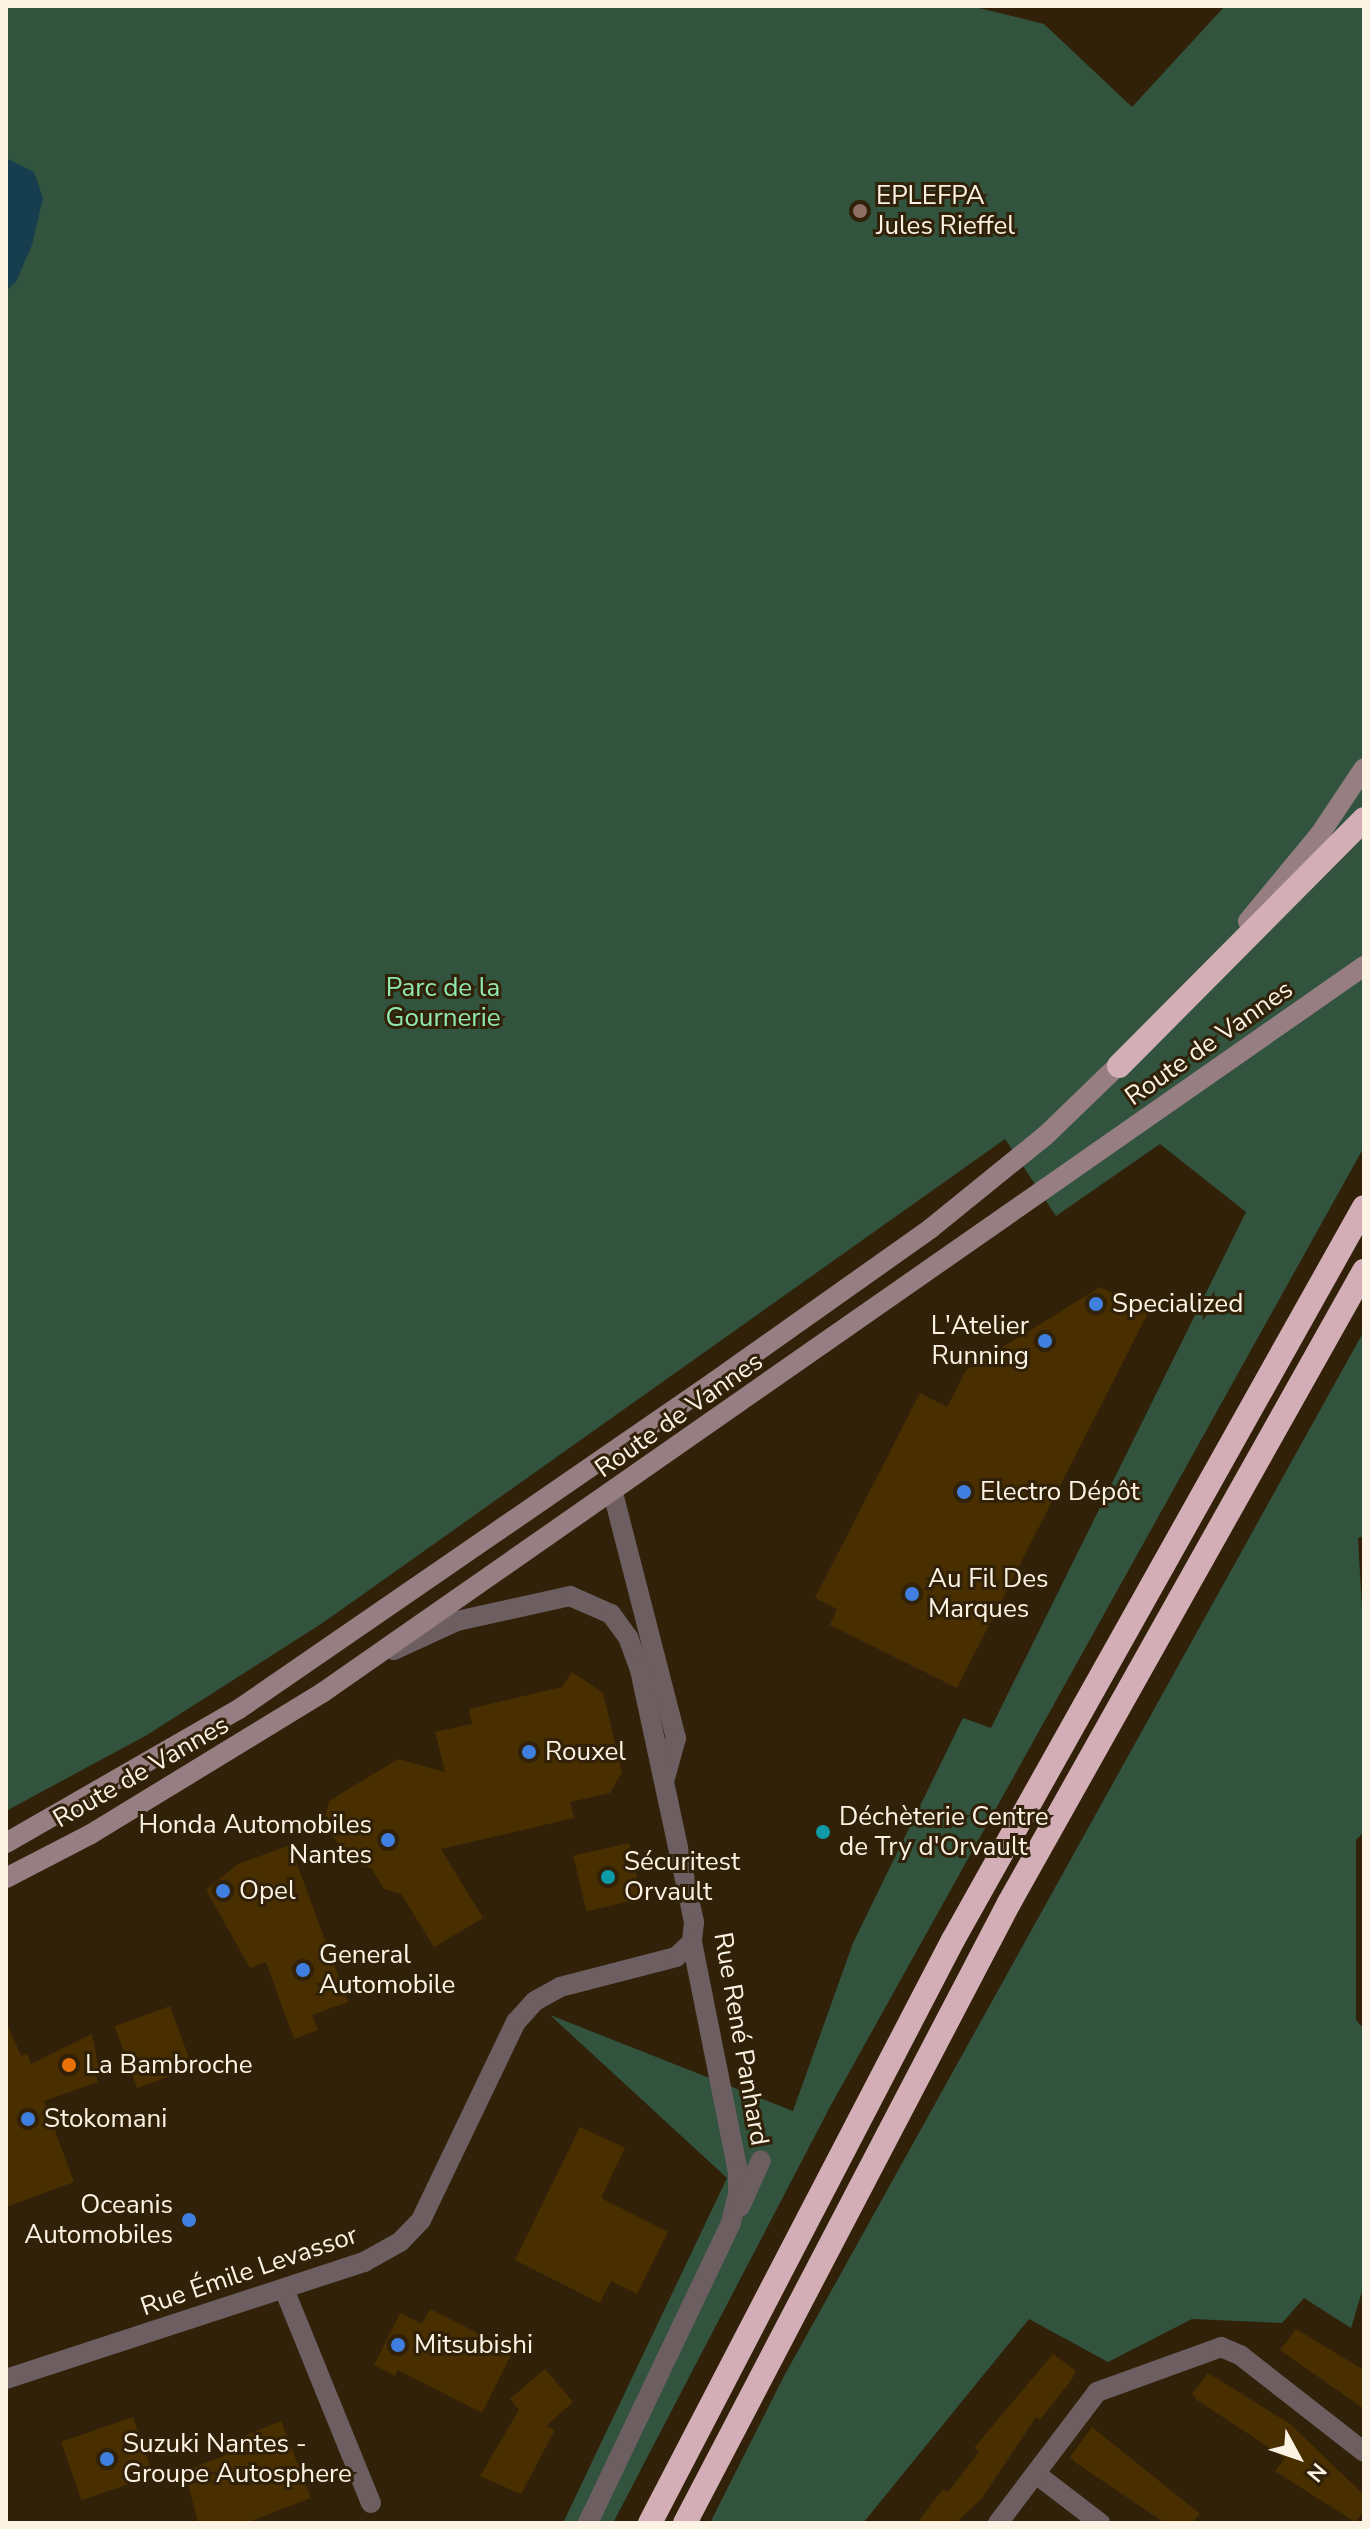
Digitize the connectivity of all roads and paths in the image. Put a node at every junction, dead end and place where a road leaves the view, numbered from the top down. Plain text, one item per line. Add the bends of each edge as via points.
1 (1364, 768) edge
2 (1364, 819) edge
3 (1364, 966) edge
4 (1119, 1066) junction
5 (1364, 1207) edge
6 (1364, 1271) edge
7 (613, 1493) junction
8 (369, 1661) junction
9 (673, 1739) junction
10 (6, 1843) edge
11 (6, 1878) edge
12 (692, 1942) junction
13 (761, 2160) dead end
14 (735, 2213) junction
15 (284, 2289) junction
16 (6, 2379) edge
17 (1364, 2452) edge
18 (1036, 2474) junction
19 (371, 2503) dead end
20 (588, 2523) edge
21 (650, 2523) edge
22 (685, 2523) edge
23 (998, 2523) edge
24 (1100, 2523) edge

1 - 4 main road, Route de Vannes via 1279,886
2 - 4 highway
3 - 7 main road, Route de Vannes
4 - 10 main road, Route de Vannes via 1045,1136 930,1229 651,1427 265,1692
5 - 21 highway via 953,1940
6 - 22 highway via 1009,1903
7 - 8 main road, Route de Vannes
7 - 9 street, Rue René Panhard
8 - 9 street, Rue René Panhard via 457,1621 570,1596 611,1614 628,1637
8 - 11 main road, Route de Vannes via 91,1834
9 - 12 street, Rue René Panhard via 664,1781 694,1922
12 - 14 street, Rue René Panhard via 738,2172
12 - 15 street, Rue Émile Levassor via 676,1957 560,1987 535,2001 516,2022 421,2220 400,2242 364,2262
13 - 14 street, Rue René Panhard
14 - 20 street, Rue René Panhard
15 - 16 street, Rue Émile Levassor
15 - 19 street
17 - 18 street via 1240,2355 1221,2347 1097,2392
18 - 23 street
18 - 24 street

